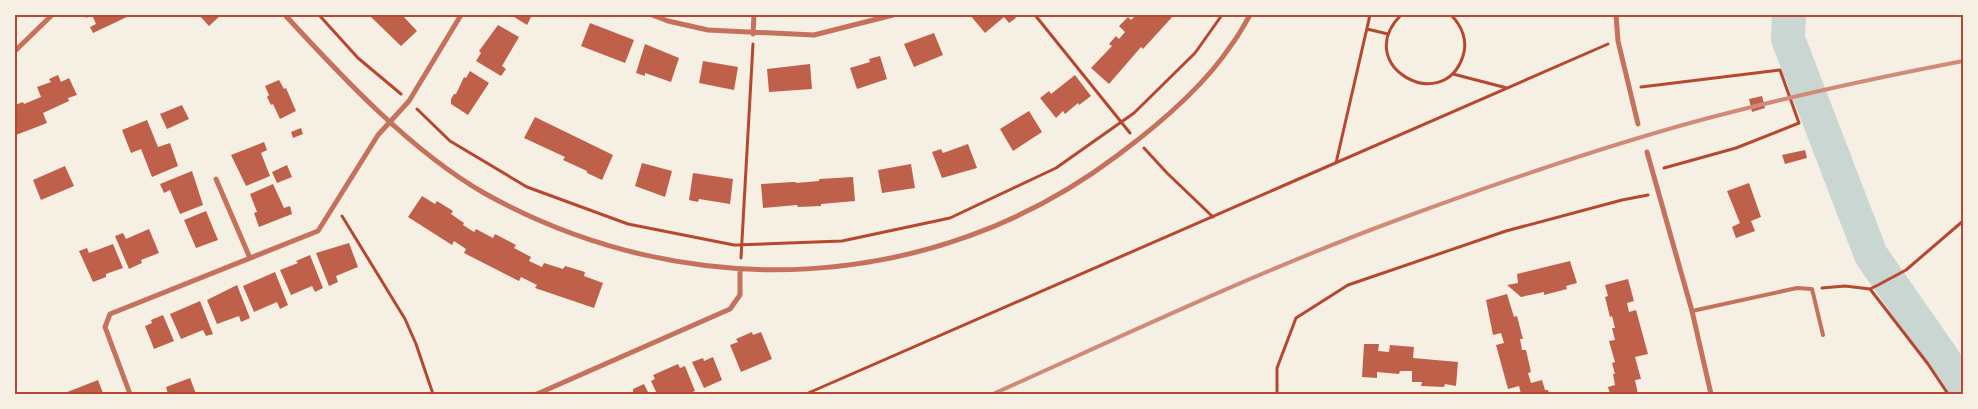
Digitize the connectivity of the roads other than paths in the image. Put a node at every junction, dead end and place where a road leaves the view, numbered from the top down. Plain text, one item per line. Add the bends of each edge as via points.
1 (52, 15) edge
2 (285, 15) edge
3 (461, 15) edge
4 (652, 15) edge
5 (754, 15) edge
6 (893, 15) edge
7 (1250, 15) edge
8 (1616, 15) edge
9 (753, 34) junction
10 (15, 51) edge
11 (391, 121) junction
12 (1638, 124) dead end
13 (1646, 152) dead end
14 (216, 179) dead end
15 (250, 258) junction
16 (740, 269) junction
17 (1692, 312) junction
18 (1823, 335) dead end
19 (130, 394) edge
20 (537, 394) edge
21 (1711, 394) edge

1 - 10 street
2 - 11 street
3 - 11 street via 409,101
4 - 9 street via 708,30
5 - 9 street
6 - 9 street via 814,36
7 - 16 street via 1231,46 1201,81 1137,141 1092,175 1050,200 1007,221 912,254 816,270
8 - 12 street via 1618,41
11 - 15 street via 378,135 318,231
11 - 16 street via 441,165 527,215 619,249 717,268
13 - 17 street
14 - 15 street
15 - 19 street via 110,314 105,327
16 - 20 street via 740,295 730,309
17 - 18 lane via 1798,288 1812,289
17 - 21 street

